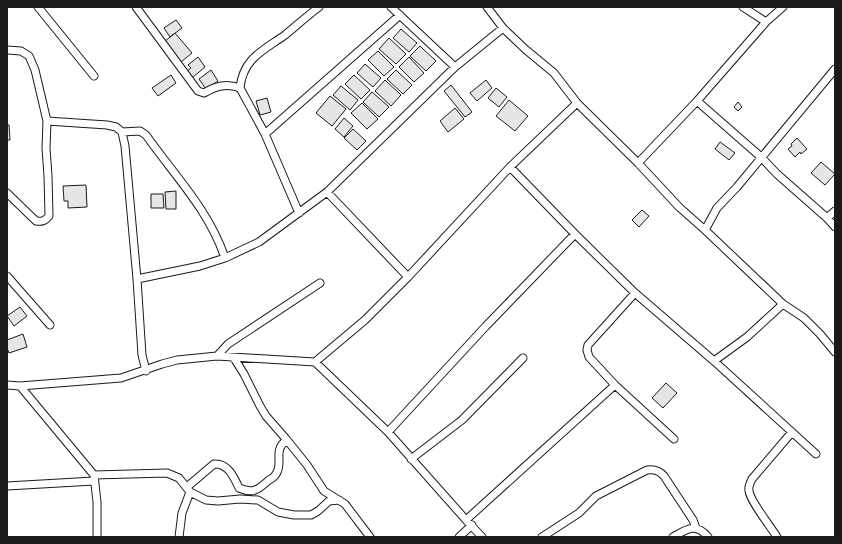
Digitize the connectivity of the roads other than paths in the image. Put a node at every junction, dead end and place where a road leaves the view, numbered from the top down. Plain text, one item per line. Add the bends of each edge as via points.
1 (38, 7) edge
2 (136, 7) edge
3 (319, 7) edge
4 (391, 7) edge
5 (742, 7) edge
6 (783, 7) edge
7 (488, 8) edge
8 (400, 15) junction
9 (766, 22) junction
10 (503, 28) junction
11 (7, 50) edge
12 (455, 67) junction
13 (835, 69) edge
14 (94, 76) dead end
15 (240, 88) junction
16 (697, 101) junction
17 (577, 103) junction
18 (47, 120) junction
19 (122, 132) junction
20 (265, 134) junction
21 (761, 157) junction
22 (638, 163) junction
23 (510, 168) junction
24 (327, 192) junction
25 (7, 193) edge
26 (835, 211) edge
27 (299, 213) junction
28 (826, 218) junction
29 (835, 227) edge
30 (705, 230) junction
31 (575, 234) junction
32 (225, 258) junction
33 (7, 276) edge
34 (408, 277) junction
35 (137, 278) junction
36 (320, 283) dead end
37 (635, 293) junction
38 (783, 304) junction
39 (50, 325) dead end
40 (835, 352) edge
41 (217, 356) junction
42 (234, 358) junction
43 (523, 358) dead end
44 (714, 361) junction
45 (315, 362) junction
46 (146, 371) junction
47 (7, 385) edge
48 (615, 385) junction
49 (20, 386) junction
50 (388, 432) junction
51 (792, 432) junction
52 (674, 439) dead end
53 (287, 440) junction
54 (816, 454) dead end
55 (411, 459) junction
56 (94, 478) junction
57 (7, 486) edge
58 (188, 489) junction
59 (339, 500) junction
60 (469, 523) junction
61 (696, 528) junction
62 (97, 537) edge
63 (179, 537) edge
64 (370, 537) edge
65 (459, 537) edge
66 (482, 537) edge
67 (542, 537) edge
68 (673, 537) edge
69 (708, 537) edge
70 (777, 537) edge

1 - 14 street
2 - 15 street via 198,91 204,93 216,86 227,85
3 - 15 street via 286,34 259,51 250,61
4 - 8 street
5 - 9 street
6 - 9 street
7 - 10 street
8 - 12 street
8 - 20 street
9 - 16 street
10 - 12 street
10 - 17 street via 554,74
11 - 18 street via 21,51 29,56
12 - 24 street
13 - 21 street
15 - 20 street
16 - 21 street
16 - 22 street
17 - 22 street
17 - 23 street
18 - 19 street via 107,125
18 - 25 street via 49,216 42,222 36,221
19 - 32 street via 140,131 146,135 191,194 218,239
19 - 35 street
20 - 27 street
21 - 28 street
21 - 30 street via 737,188 717,208
22 - 30 street via 679,207
23 - 31 street
23 - 34 street
24 - 27 street
24 - 34 street
26 - 28 street
27 - 32 street via 260,242
28 - 29 street
30 - 38 street
31 - 37 street
31 - 50 street
32 - 35 street via 200,266
33 - 39 street
34 - 45 street via 366,320
35 - 46 street via 142,355
36 - 41 street via 228,344
37 - 44 street
37 - 48 street via 588,344 590,357
38 - 40 street via 804,318
38 - 44 street via 747,337
41 - 42 street
41 - 46 street via 177,360
42 - 45 street
42 - 53 street via 266,416
43 - 55 street via 462,420
44 - 51 street
45 - 50 street
46 - 49 street via 121,378
47 - 49 street
48 - 52 street
48 - 60 street
49 - 56 street
50 - 55 street
51 - 54 street
51 - 70 street via 750,484 749,492 753,501
53 - 58 street via 282,444 278,455 277,474 259,489 247,491 239,488 225,466 220,463 214,464
53 - 59 street via 308,465 324,490
55 - 60 street
56 - 57 street
56 - 58 street via 167,473 179,478
56 - 62 street
58 - 59 street via 206,500 258,500 278,512 294,515 311,515 329,502
58 - 63 street
59 - 64 street
60 - 65 street
60 - 66 street
61 - 67 street via 664,476 660,471 652,469 596,496 580,513
61 - 68 street via 685,530
61 - 69 street

